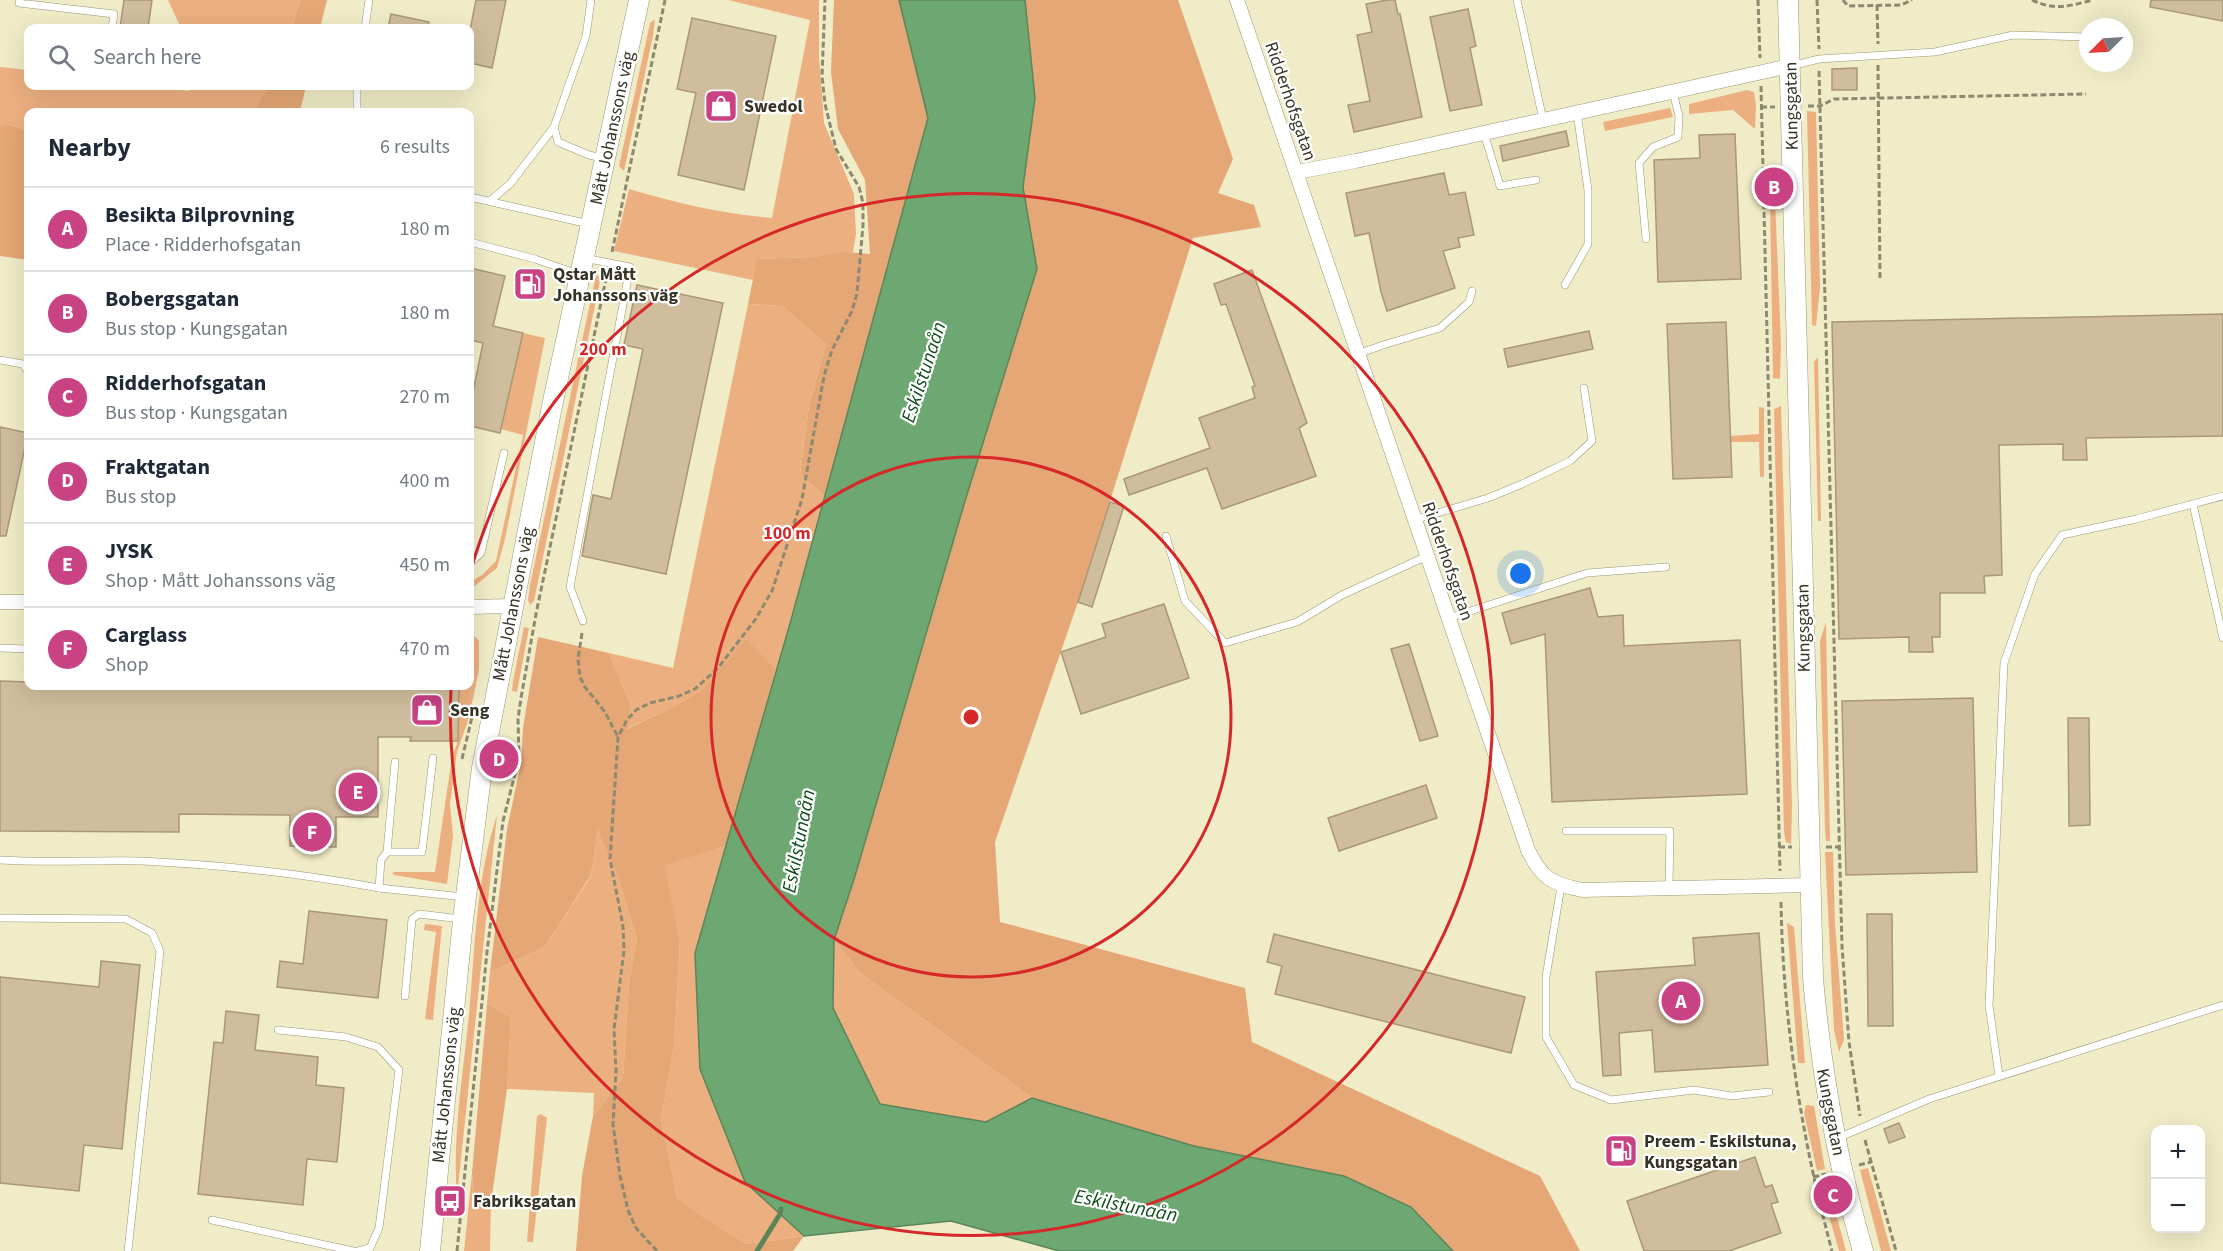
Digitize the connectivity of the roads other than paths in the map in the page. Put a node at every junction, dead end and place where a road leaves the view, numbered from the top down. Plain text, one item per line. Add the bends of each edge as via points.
1 (20, 0) edge
2 (369, 0) edge
3 (591, 0) edge
4 (639, 0) edge
5 (1237, 0) edge
6 (1517, 0) edge
7 (1788, 0) edge
8 (113, 24) edge
9 (366, 24) edge
10 (2079, 37) edge
11 (1790, 66) junction
12 (357, 90) edge
13 (1673, 92) junction
14 (357, 108) edge
15 (1577, 113) junction
16 (1543, 120) junction
17 (554, 127) junction
18 (1484, 133) junction
19 (605, 159) junction
20 (1297, 172) junction
21 (1536, 180) dead end
22 (474, 198) edge
23 (490, 201) junction
24 (591, 225) junction
25 (1646, 239) dead end
26 (474, 243) edge
27 (582, 266) junction
28 (1565, 285) dead end
29 (1472, 291) dead end
30 (1358, 354) junction
31 (0, 360) edge
32 (24, 366) edge
33 (1584, 388) dead end
34 (504, 453) dead end
35 (2223, 496) edge
36 (2193, 504) junction
37 (1414, 520) junction
38 (1166, 536) dead end
39 (1427, 556) junction
40 (474, 560) edge
41 (1666, 567) dead end
42 (0, 602) edge
43 (24, 602) edge
44 (513, 606) junction
45 (474, 607) edge
46 (1449, 618) junction
47 (583, 621) road end
48 (2223, 638) edge
49 (0, 648) edge
50 (24, 648) edge
51 (433, 758) dead end
52 (395, 762) dead end
53 (1566, 831) dead end
54 (387, 852) junction
55 (0, 860) edge
56 (1809, 885) junction
57 (1561, 886) junction
58 (379, 888) junction
59 (1669, 888) junction
60 (466, 897) junction
61 (0, 918) edge
62 (463, 920) junction
63 (405, 996) dead end
64 (2223, 1005) edge
65 (278, 1030) dead end
66 (1999, 1076) junction
67 (1769, 1092) dead end
68 (1835, 1139) junction
69 (212, 1220) dead end
70 (331, 1249) edge
71 (128, 1251) edge
72 (352, 1251) edge
73 (358, 1251) edge
74 (430, 1251) edge
75 (1863, 1251) edge

1 - 8 lane via 19,3 114,14
2 - 9 lane
3 - 17 lane via 586,36
4 - 19 street, Mått Johanssons väg
5 - 20 street, Ridderhofsgatan
6 - 16 lane
7 - 11 street, Kungsgatan
10 - 11 lane via 2013,35 1935,52 1819,59
11 - 13 street
11 - 56 street, Kungsgatan
12 - 14 lane
13 - 15 street
13 - 25 lane via 1679,116 1678,137 1653,147 1639,164
15 - 16 street
15 - 28 lane via 1588,190 1588,244
16 - 18 street
17 - 19 lane via 558,142
17 - 23 lane via 510,184
18 - 20 street
18 - 21 lane via 1500,186
19 - 24 street, Mått Johanssons väg
20 - 30 street, Ridderhofsgatan
22 - 23 lane
23 - 24 lane
24 - 27 street, Mått Johanssons väg
26 - 27 lane
27 - 44 street, Mått Johanssons väg
27 - 47 lane via 610,263 630,267 570,587
29 - 30 lane via 1469,302 1440,328
30 - 37 street, Ridderhofsgatan
31 - 32 lane
33 - 37 lane via 1592,441 1570,461 1488,498
34 - 40 lane via 481,554
35 - 36 lane
36 - 48 lane
36 - 66 lane via 2062,535 2035,574 2004,663 1989,1005
37 - 39 street, Ridderhofsgatan
38 - 39 lane via 1185,601 1225,643 1297,622 1342,595
39 - 46 street, Ridderhofsgatan
41 - 46 lane via 1587,573
42 - 43 street
44 - 45 street
44 - 60 street, Mått Johanssons väg via 482,768
46 - 57 street, Ridderhofsgatan via 1528,850 1545,878
49 - 50 lane
51 - 54 lane via 422,852
52 - 54 lane
53 - 59 lane via 1670,831
54 - 58 lane via 381,860
55 - 58 lane via 230,866
56 - 59 street, Ridderhofsgatan
56 - 68 street, Kungsgatan via 1818,1039
57 - 59 street, Ridderhofsgatan via 1582,890
57 - 67 lane via 1546,977 1546,1037 1574,1085 1611,1100 1694,1090 1732,1096
58 - 60 lane
60 - 62 street, Mått Johanssons väg
61 - 71 lane via 126,920 152,933 160,951
62 - 63 lane via 419,914 412,919
62 - 74 street, Mått Johanssons väg
64 - 66 lane
65 - 73 lane via 346,1037 378,1047 399,1070 379,1228 370,1248
66 - 68 lane via 1929,1099
68 - 75 street, Kungsgatan
69 - 70 lane
70 - 72 lane

